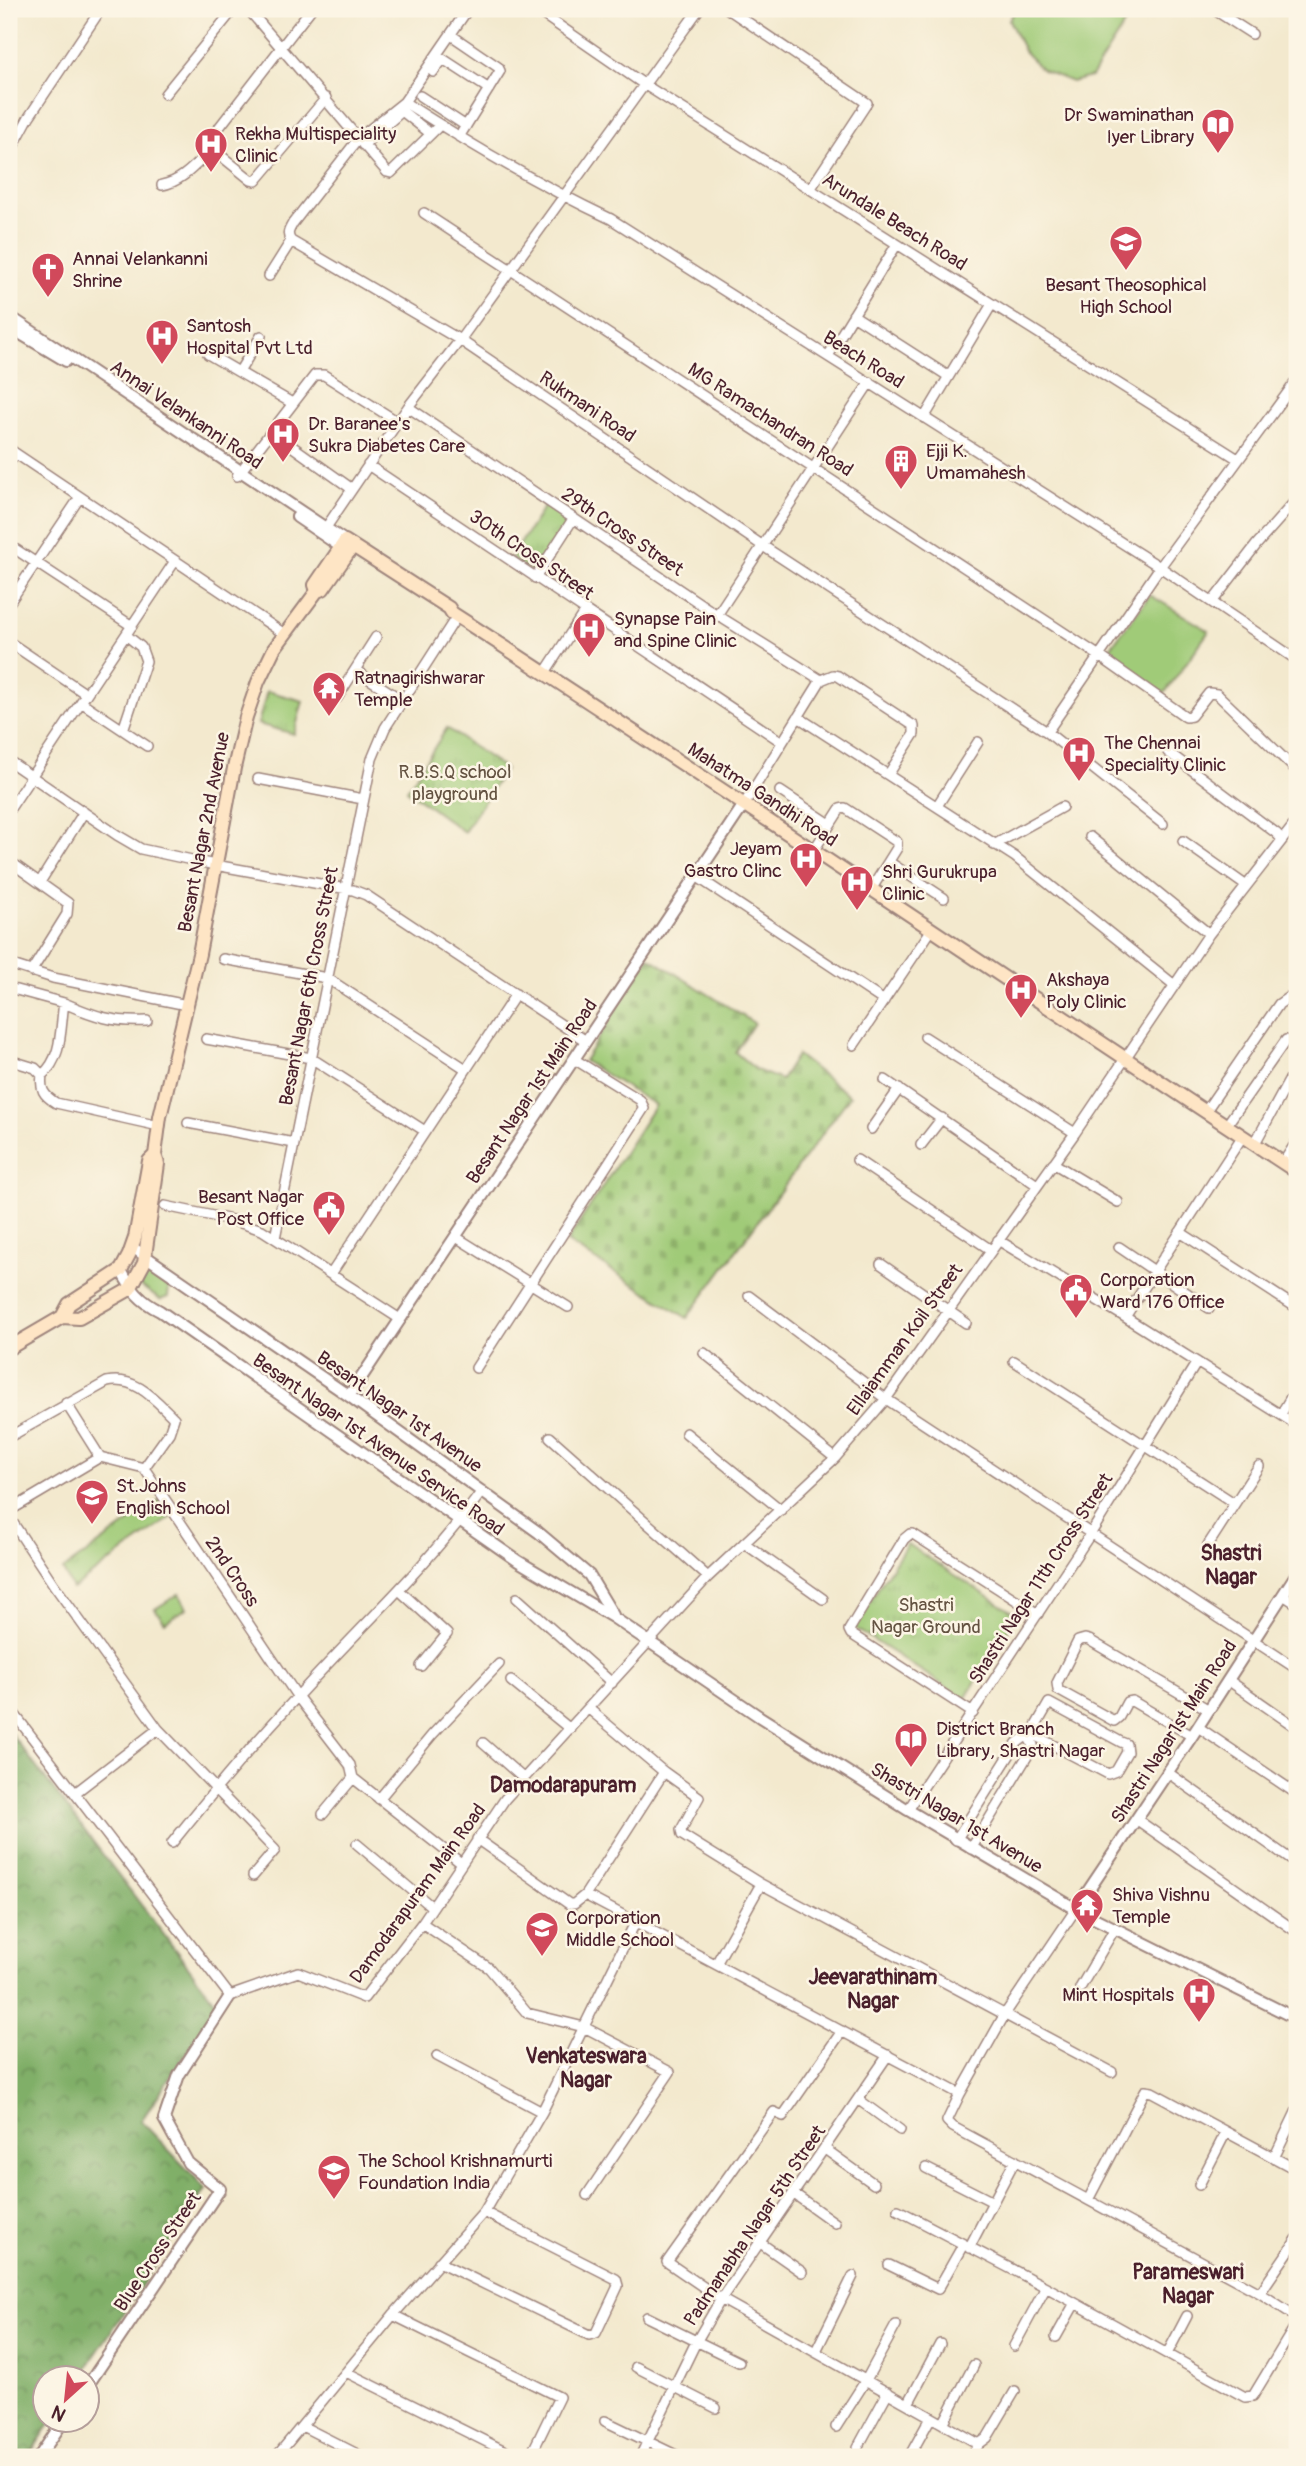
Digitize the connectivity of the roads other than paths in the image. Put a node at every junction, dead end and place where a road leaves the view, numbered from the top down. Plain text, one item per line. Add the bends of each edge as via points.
1 (101, 9) edge
2 (234, 9) edge
3 (248, 9) edge
4 (311, 9) edge
5 (468, 9) edge
6 (535, 9) edge
7 (699, 9) edge
8 (728, 9) edge
9 (1213, 9) edge
10 (1252, 34) dead end
11 (450, 35) junction
12 (282, 49) junction
13 (433, 72) dead end
14 (646, 85) junction
15 (489, 89) junction
16 (165, 94) dead end
17 (420, 96) dead end
18 (326, 98) junction
19 (404, 102) junction
20 (430, 102) junction
21 (422, 114) junction
22 (440, 125) junction
23 (466, 126) junction
24 (431, 134) junction
25 (459, 137) junction
26 (361, 142) junction
27 (212, 149) junction
28 (9, 154) edge
29 (162, 185) dead end
30 (811, 188) junction
31 (564, 197) junction
32 (424, 213) dead end
33 (291, 241) junction
34 (897, 244) junction
35 (512, 269) junction
36 (269, 276) dead end
37 (992, 304) junction
38 (853, 315) junction
39 (9, 316) edge
40 (9, 327) edge
41 (261, 337) dead end
42 (460, 340) junction
43 (208, 354) dead end
44 (828, 356) junction
45 (68, 358) junction
46 (239, 372) junction
47 (948, 376) junction
48 (870, 382) junction
49 (1296, 384) edge
50 (292, 403) junction
51 (408, 407) junction
52 (924, 418) junction
53 (398, 422) junction
54 (272, 432) junction
55 (12, 452) edge
56 (1238, 459) junction
57 (9, 463) edge
58 (369, 465) junction
59 (813, 469) junction
60 (239, 474) junction
61 (352, 489) junction
62 (80, 497) junction
63 (1297, 499) edge
64 (573, 519) junction
65 (324, 530) junction
66 (9, 545) edge
67 (763, 545) junction
68 (347, 546) junction
69 (175, 561) junction
70 (36, 563) junction
71 (1160, 567) junction
72 (535, 578) junction
73 (1213, 601) junction
74 (9, 603) edge
75 (585, 611) junction
76 (454, 614) junction
77 (718, 615) junction
78 (132, 626) junction
79 (284, 633) junction
80 (126, 635) junction
81 (376, 637) dead end
82 (9, 642) edge
83 (1098, 655) junction
84 (1297, 660) edge
85 (355, 670) junction
86 (544, 674) junction
87 (821, 680) junction
88 (83, 698) junction
89 (337, 698) dead end
90 (402, 700) junction
91 (798, 717) junction
92 (123, 730) junction
93 (1047, 732) junction
94 (782, 741) junction
95 (978, 742) dead end
96 (147, 746) dead end
97 (1168, 752) dead end
98 (9, 761) edge
99 (1297, 771) edge
100 (888, 775) junction
101 (31, 776) junction
102 (258, 779) dead end
103 (780, 791) dead end
104 (363, 799) junction
105 (743, 806) junction
106 (937, 806) junction
107 (1062, 807) dead end
108 (9, 810) edge
109 (84, 812) junction
110 (1297, 821) edge
111 (830, 824) junction
112 (1163, 824) dead end
113 (1090, 837) dead end
114 (1282, 839) junction
115 (1183, 841) dead end
116 (994, 845) junction
117 (814, 850) junction
118 (9, 862) edge
119 (889, 862) junction
120 (215, 865) junction
121 (696, 876) junction
122 (40, 882) junction
123 (1245, 885) junction
124 (345, 888) junction
125 (872, 888) junction
126 (944, 898) dead end
127 (932, 929) junction
128 (1209, 934) junction
129 (223, 959) dead end
130 (9, 964) edge
131 (32, 972) junction
132 (327, 978) junction
133 (1173, 984) junction
134 (9, 988) edge
135 (516, 994) junction
136 (1293, 999) edge
137 (884, 1001) junction
138 (64, 1003) junction
139 (187, 1005) junction
140 (147, 1020) dead end
141 (925, 1037) dead end
142 (206, 1039) dead end
143 (1286, 1040) dead end
144 (586, 1041) junction
145 (854, 1045) dead end
146 (311, 1058) junction
147 (574, 1059) junction
148 (1124, 1059) junction
149 (9, 1060) edge
150 (1297, 1066) edge
151 (466, 1069) junction
152 (42, 1075) junction
153 (886, 1080) dead end
154 (899, 1089) junction
155 (1205, 1112) junction
156 (942, 1118) junction
157 (188, 1122) dead end
158 (159, 1126) junction
159 (1226, 1126) junction
160 (871, 1129) dead end
161 (425, 1131) junction
162 (1075, 1133) junction
163 (1242, 1137) junction
164 (1297, 1140) edge
165 (294, 1143) junction
166 (921, 1145) dead end
167 (1254, 1145) junction
168 (155, 1155) junction
169 (857, 1160) dead end
170 (1053, 1163) junction
171 (1283, 1163) junction
172 (1297, 1172) edge
173 (1037, 1185) junction
174 (1118, 1202) dead end
175 (165, 1206) dead end
176 (1180, 1232) junction
177 (456, 1237) junction
178 (275, 1238) junction
179 (998, 1240) junction
180 (134, 1242) junction
181 (1119, 1247) dead end
182 (991, 1250) junction
183 (145, 1255) junction
184 (881, 1264) dead end
185 (121, 1270) junction
186 (1154, 1272) junction
187 (331, 1274) junction
188 (531, 1284) junction
189 (130, 1289) junction
190 (749, 1296) dead end
191 (568, 1307) dead end
192 (1209, 1308) dead end
193 (1297, 1308) edge
194 (948, 1311) junction
195 (62, 1317) junction
196 (1125, 1317) junction
197 (400, 1319) junction
198 (966, 1323) dead end
199 (9, 1348) edge
200 (704, 1353) dead end
201 (1014, 1361) dead end
202 (1197, 1362) junction
203 (476, 1368) dead end
204 (1297, 1387) edge
205 (349, 1396) junction
206 (886, 1399) junction
207 (66, 1403) junction
208 (1281, 1414) junction
209 (1297, 1425) edge
210 (687, 1433) dead end
211 (9, 1437) edge
212 (550, 1437) dead end
213 (1146, 1447) junction
214 (100, 1457) junction
215 (835, 1458) junction
216 (1259, 1466) dead end
217 (144, 1468) junction
218 (482, 1491) junction
219 (1234, 1503) junction
220 (781, 1510) junction
221 (9, 1511) edge
222 (9, 1517) edge
223 (460, 1522) junction
224 (1091, 1533) junction
225 (744, 1543) junction
226 (1208, 1545) dead end
227 (1297, 1573) edge
228 (708, 1577) junction
229 (399, 1590) junction
230 (1283, 1595) junction
231 (517, 1598) dead end
232 (823, 1599) dead end
233 (1297, 1604) edge
234 (1038, 1614) junction
235 (614, 1618) junction
236 (649, 1640) junction
237 (1254, 1640) junction
238 (499, 1664) dead end
239 (421, 1666) dead end
240 (1297, 1669) edge
241 (1228, 1680) junction
242 (512, 1681) dead end
243 (612, 1684) junction
244 (297, 1696) junction
245 (9, 1707) edge
246 (589, 1709) junction
247 (1209, 1710) junction
248 (972, 1713) junction
249 (1297, 1728) edge
250 (158, 1729) junction
251 (570, 1729) junction
252 (1195, 1732) junction
253 (1031, 1736) junction
254 (482, 1743) dead end
255 (664, 1772) junction
256 (1167, 1772) junction
257 (353, 1778) junction
258 (524, 1779) junction
259 (216, 1789) junction
260 (75, 1793) junction
261 (1297, 1794) edge
262 (379, 1798) junction
263 (908, 1810) junction
264 (323, 1814) dead end
265 (1136, 1819) junction
266 (477, 1839) junction
267 (956, 1840) junction
268 (172, 1843) dead end
269 (357, 1844) dead end
270 (971, 1849) junction
271 (461, 1863) junction
272 (1297, 1864) edge
273 (253, 1876) dead end
274 (761, 1884) junction
275 (585, 1895) junction
276 (432, 1908) junction
277 (1076, 1909) junction
278 (422, 1923) junction
279 (635, 1923) junction
280 (1115, 1928) junction
281 (1297, 1932) edge
282 (716, 1964) junction
283 (1080, 1988) dead end
284 (230, 1996) junction
285 (1005, 2014) junction
286 (1297, 2019) edge
287 (584, 2027) junction
288 (842, 2031) junction
289 (888, 2055) junction
290 (437, 2056) dead end
291 (1112, 2072) dead end
292 (960, 2094) junction
293 (859, 2100) junction
294 (1297, 2110) edge
295 (542, 2112) junction
296 (900, 2130) dead end
297 (1226, 2132) junction
298 (825, 2149) junction
299 (1274, 2158) junction
300 (1015, 2160) junction
301 (926, 2168) dead end
302 (1297, 2170) edge
303 (874, 2184) dead end
304 (1199, 2185) dead end
305 (793, 2193) junction
306 (587, 2195) dead end
307 (1088, 2200) junction
308 (993, 2202) junction
309 (898, 2210) dead end
310 (484, 2212) junction
311 (835, 2223) dead end
312 (1297, 2239) edge
313 (759, 2242) junction
314 (966, 2246) junction
315 (439, 2262) junction
316 (889, 2264) dead end
317 (802, 2272) dead end
318 (853, 2276) dead end
319 (1046, 2287) junction
320 (1260, 2293) junction
321 (721, 2300) junction
322 (1075, 2303) junction
323 (393, 2315) junction
324 (1187, 2316) dead end
325 (647, 2317) dead end
326 (1297, 2317) edge
327 (1297, 2323) edge
328 (896, 2325) dead end
329 (1056, 2337) dead end
330 (696, 2342) junction
331 (940, 2344) dead end
332 (1014, 2346) dead end
333 (816, 2351) junction
334 (1167, 2354) junction
335 (739, 2362) dead end
336 (102, 2364) edge
337 (974, 2365) dead end
338 (636, 2367) dead end
339 (346, 2372) junction
340 (866, 2379) junction
341 (676, 2387) junction
342 (1015, 2390) dead end
343 (888, 2392) junction
344 (908, 2404) junction
345 (716, 2408) dead end
346 (931, 2417) junction
347 (605, 2421) dead end
348 (943, 2424) junction
349 (302, 2426) junction
350 (836, 2427) dead end
351 (55, 2434) edge
352 (649, 2441) junction
353 (979, 2444) junction
354 (858, 2447) dead end
355 (39, 2457) edge
356 (276, 2457) edge
357 (363, 2457) edge
358 (517, 2457) edge
359 (530, 2457) edge
360 (640, 2457) edge
361 (681, 2457) edge
362 (909, 2457) edge
363 (971, 2457) edge

1 - 28 street
2 - 16 street
3 - 12 street
4 - 12 street
5 - 11 street
6 - 14 street, Arundale Beach Road
7 - 14 street
8 - 30 street via 867,103
9 - 10 street
11 - 15 street via 498,67 499,74
11 - 19 street
12 - 18 street
12 - 27 street via 211,138
13 - 15 street via 440,60 446,60
14 - 30 street, Arundale Beach Road
14 - 31 street
15 - 23 street
17 - 20 street
18 - 26 street
18 - 27 street via 258,180 251,180
19 - 21 street, Beach Road
19 - 26 street
20 - 21 street
20 - 23 street
21 - 22 street, Beach Road
22 - 24 street
22 - 25 street, Beach Road
23 - 25 street
24 - 26 street via 402,111
24 - 26 street via 391,173
25 - 31 street, Beach Road
26 - 33 street via 288,231
27 - 29 street via 187,173
30 - 34 street, Arundale Beach Road
31 - 35 street
31 - 44 street, Beach Road via 611,219
32 - 35 street, MG Ramachandran Road
33 - 36 street
33 - 42 street, Rukmani Road
34 - 37 street, Arundale Beach Road
34 - 38 street
35 - 42 street
35 - 59 street, MG Ramachandran Road
37 - 47 street
37 - 56 street, Arundale Beach Road
38 - 44 street
38 - 47 street
39 - 45 street, Annai Velankanni Road
40 - 45 street, Annai Velankanni Road
41 - 46 street
42 - 51 street
42 - 67 street, Rukmani Road
43 - 46 street
44 - 48 street, Beach Road
45 - 60 street, Annai Velankanni Road
46 - 50 street
47 - 52 street
48 - 52 street, Beach Road
48 - 59 street
49 - 56 street
50 - 53 street via 320,374
50 - 54 street
51 - 53 street
51 - 64 street, 29th Cross Street
52 - 71 street, Beach Road
53 - 58 street
54 - 60 street
54 - 61 street
55 - 57 street
55 - 62 street
56 - 71 street
58 - 61 street
58 - 72 street, 30th Cross Street
59 - 67 street
59 - 83 street, MG Ramachandran Road
60 - 65 street, Annai Velankanni Road
61 - 65 street
62 - 69 street
62 - 70 street
63 - 73 street
64 - 72 street
64 - 77 street, 29th Cross Street
65 - 68 street, Annai Velankanni Road
66 - 70 street
67 - 77 street
67 - 93 street, Rukmani Road
68 - 76 main road, Mahatma Gandhi Road
68 - 79 main road, Besant Nagar 2nd Avenue via 323,589
69 - 78 street
69 - 79 street
70 - 74 street
70 - 78 street
71 - 73 street, Beach Road
71 - 83 street
72 - 75 street, 30th Cross Street
73 - 84 street, Beach Road
75 - 86 street
75 - 94 street, 30th Cross Street
76 - 86 main road, Mahatma Gandhi Road
76 - 90 street, Besant Nagar 6th Cross Street
77 - 87 street, 29th Cross Street
78 - 80 street
79 - 120 main road, Besant Nagar 2nd Avenue via 258,681 246,717
80 - 88 street
80 - 92 street via 141,647 146,661
81 - 85 street
82 - 88 street
83 - 93 street
83 - 99 street, MG Ramachandran Road via 1186,717 1209,693 1217,694
85 - 89 street
85 - 90 street
86 - 105 main road, Mahatma Gandhi Road
87 - 91 street
87 - 100 street via 838,676 914,726 914,734
88 - 92 street
88 - 101 street
90 - 104 street, Besant Nagar 6th Cross Street via 379,741
91 - 94 street
91 - 100 street
92 - 96 street
93 - 112 street, Rukmani Road
94 - 105 street
95 - 106 street
97 - 114 street
98 - 101 street
100 - 106 street
101 - 108 street
101 - 109 street
102 - 104 street
103 - 111 street
104 - 124 street, Besant Nagar 6th Cross Street
105 - 117 main road, Mahatma Gandhi Road
105 - 121 street, Besant Nagar 1st Main Road
106 - 116 street
107 - 116 street
109 - 120 street via 141,849
109 - 122 street
110 - 114 street, Ellaiamman Koil Street
111 - 117 street
111 - 119 street via 842,808 855,814 897,842
113 - 128 street
114 - 123 street, Ellaiamman Koil Street
115 - 123 street
116 - 133 street
117 - 125 main road, Mahatma Gandhi Road
118 - 122 street
119 - 125 street
119 - 126 street
120 - 124 street
120 - 139 main road, Besant Nagar 2nd Avenue
121 - 137 street
121 - 144 street, Besant Nagar 1st Main Road
122 - 131 street via 66,899 69,908
123 - 128 street, Ellaiamman Koil Street
124 - 132 street, Besant Nagar 6th Cross Street
124 - 135 street via 375,900
125 - 127 main road, Mahatma Gandhi Road
127 - 137 street
127 - 148 main road, Mahatma Gandhi Road
128 - 133 street, Ellaiamman Koil Street
129 - 132 street
130 - 131 street
131 - 139 street
132 - 146 street, Besant Nagar 6th Cross Street
132 - 151 street
133 - 148 street, Ellaiamman Koil Street
134 - 138 street
135 - 144 street
135 - 151 street
136 - 155 street via 1279,1004
137 - 145 street
138 - 140 street via 102,1018
138 - 152 street via 55,1056
139 - 158 main road, Besant Nagar 2nd Avenue
141 - 162 street
142 - 146 street
143 - 159 street
144 - 147 street, Besant Nagar 1st Main Road
146 - 161 street
146 - 165 street, Besant Nagar 6th Cross Street
147 - 177 street, Besant Nagar 1st Main Road
147 - 188 street via 640,1100 644,1108
148 - 155 main road, Mahatma Gandhi Road
148 - 162 street, Ellaiamman Koil Street
149 - 152 street
150 - 167 street
151 - 161 street
152 - 158 street via 41,1089 56,1103
153 - 154 street
154 - 156 street
154 - 160 street
155 - 159 main road, Mahatma Gandhi Road
156 - 166 street
156 - 173 street
157 - 165 street
158 - 168 main road, Besant Nagar 2nd Avenue
159 - 163 main road, Mahatma Gandhi Road
161 - 187 street
162 - 170 street, Ellaiamman Koil Street
163 - 167 main road, Mahatma Gandhi Road
163 - 176 street
164 - 171 street
165 - 178 street, Besant Nagar 6th Cross Street
167 - 171 main road, Mahatma Gandhi Road
168 - 180 main road via 149,1161
168 - 183 main road via 158,1164
169 - 182 street
170 - 173 street, Ellaiamman Koil Street
170 - 174 street
171 - 172 main road, Mahatma Gandhi Road
173 - 179 street, Ellaiamman Koil Street
175 - 178 street via 232,1220
176 - 186 street
176 - 193 street
177 - 188 street
177 - 197 street, Besant Nagar 1st Main Road
178 - 187 street
179 - 182 street, Ellaiamman Koil Street
179 - 196 street
180 - 183 street, Besant Nagar 1st Avenue
180 - 185 main road
181 - 186 street
182 - 194 street, Ellaiamman Koil Street
183 - 189 main road
183 - 205 street, Besant Nagar 1st Avenue
184 - 194 street
185 - 189 street
185 - 195 main road via 69,1304
186 - 192 street
186 - 196 street
187 - 197 street
188 - 191 street
188 - 203 street
189 - 195 main road via 79,1318
189 - 223 street, Besant Nagar 1st Avenue Service Road via 142,1302
190 - 206 street
194 - 198 street
194 - 206 street, Ellaiamman Koil Street
195 - 199 main road
196 - 202 street
197 - 205 street, Besant Nagar 1st Main Road
200 - 215 street
201 - 213 street
202 - 208 street
202 - 213 street, Shastri Nagar 11th Cross Street
204 - 208 street
205 - 218 street, Besant Nagar 1st Avenue
206 - 215 street, Ellaiamman Koil Street
206 - 224 street
207 - 211 street
207 - 214 street
207 - 217 street via 121,1379 144,1390 174,1418
208 - 209 street
210 - 220 street
212 - 228 street
213 - 219 street
213 - 224 street, Shastri Nagar 11th Cross Street
214 - 217 street
214 - 221 street
215 - 220 street, Ellaiamman Koil Street
216 - 219 street
217 - 244 street, 2nd Cross
218 - 223 street
218 - 235 street, Besant Nagar 1st Avenue via 589,1575
219 - 226 street
220 - 225 street, Ellaiamman Koil Street
222 - 250 street
223 - 229 street
223 - 235 street, Besant Nagar 1st Avenue Service Road
224 - 234 street, Shastri Nagar 11th Cross Street
224 - 237 street
225 - 228 street, Ellaiamman Koil Street
225 - 232 street
227 - 230 street, Shastri Nagar1st Main Road
228 - 236 street, Ellaiamman Koil Street
229 - 239 street via 447,1634
229 - 244 street
230 - 233 street
230 - 237 street, Shastri Nagar1st Main Road
231 - 243 street
234 - 248 street, Shastri Nagar 11th Cross Street
234 - 248 street via 910,1534 849,1630
235 - 236 street, Shastri Nagar 1st Avenue
236 - 243 street, Damodarapuram Main Road
236 - 263 street, Shastri Nagar 1st Avenue
237 - 240 street
237 - 241 street, Shastri Nagar1st Main Road
238 - 262 street
241 - 247 street, Shastri Nagar1st Main Road
241 - 249 street
242 - 251 street
243 - 246 street, Damodarapuram Main Road
244 - 257 street, 2nd Cross via 349,1762
244 - 259 street
245 - 260 street
246 - 251 street, Damodarapuram Main Road
246 - 255 street
247 - 252 street, Shastri Nagar1st Main Road
247 - 252 street via 1085,1639 1057,1683 1058,1690 1114,1721 1132,1701
248 - 263 street, Shastri Nagar 11th Cross Street
250 - 259 street
250 - 260 street
251 - 258 street, Damodarapuram Main Road
252 - 256 street, Shastri Nagar1st Main Road
252 - 261 street
253 - 253 street via 1049,1703 1126,1744 1127,1752 1116,1772 1108,1774
253 - 267 street via 1017,1743
253 - 270 street via 1031,1750
254 - 258 street
255 - 274 street via 699,1797 680,1833
255 - 275 street
256 - 265 street, Shastri Nagar1st Main Road
256 - 272 street
257 - 262 street
257 - 264 street
258 - 266 street, Damodarapuram Main Road
259 - 268 street
259 - 273 street via 275,1850
260 - 284 street
262 - 271 street
263 - 267 street, Shastri Nagar 1st Avenue
265 - 277 street, Shastri Nagar1st Main Road
265 - 281 street
266 - 271 street, Damodarapuram Main Road
266 - 275 street via 573,1905
267 - 270 street, Shastri Nagar 1st Avenue
269 - 276 street
270 - 277 street, Shastri Nagar 1st Avenue
271 - 276 street, Damodarapuram Main Road
274 - 282 street
274 - 285 street
275 - 279 street
276 - 278 street, Damodarapuram Main Road
277 - 280 street, Shastri Nagar 1st Avenue
277 - 285 street
278 - 284 street, Damodarapuram Main Road via 364,1998 298,1972
278 - 287 street via 493,1971 527,2012
279 - 282 street
279 - 287 street
280 - 283 street
280 - 286 street, Shastri Nagar 1st Avenue
282 - 288 street
284 - 336 street, Blue Cross Street via 179,2075 164,2119 188,2163 220,2189
285 - 291 street
285 - 292 street
287 - 295 street
287 - 306 street via 670,2072
288 - 289 street
288 - 321 street via 784,2115 773,2113 667,2259 669,2266
289 - 292 street
289 - 293 street, Padmanabha Nagar 5th Street
290 - 295 street
292 - 300 street via 948,2118 950,2124
293 - 296 street
293 - 298 street, Padmanabha Nagar 5th Street
294 - 299 street
295 - 310 street
297 - 299 street
297 - 304 street
297 - 307 street via 1145,2091
298 - 303 street
298 - 305 street, Padmanabha Nagar 5th Street
299 - 302 street
300 - 307 street
300 - 308 street
301 - 308 street
305 - 311 street
305 - 313 street, Padmanabha Nagar 5th Street
307 - 320 street
308 - 314 street
309 - 314 street
310 - 315 street
310 - 315 street via 613,2276 618,2286 594,2335
312 - 320 street
313 - 317 street
313 - 321 street, Padmanabha Nagar 5th Street
314 - 316 street via 938,2289
314 - 319 street
315 - 323 street
318 - 333 street
319 - 322 street
319 - 332 street
320 - 326 street
321 - 330 street, Padmanabha Nagar 5th Street
321 - 333 street
322 - 329 street
322 - 334 street
323 - 339 street
323 - 359 street via 559,2397
324 - 334 street
325 - 330 street
327 - 334 street via 1250,2397
328 - 340 street
330 - 335 street
330 - 341 street, Padmanabha Nagar 5th Street
331 - 344 street
333 - 340 street
337 - 348 street
338 - 341 street
339 - 349 street
339 - 358 street
340 - 343 street
340 - 350 street
341 - 345 street
341 - 352 street, Padmanabha Nagar 5th Street
342 - 353 street
343 - 344 street
343 - 354 street
344 - 346 street
346 - 348 street
346 - 362 street
347 - 352 street
348 - 353 street
349 - 356 street
349 - 357 street
351 - 355 street
352 - 360 street, Padmanabha Nagar 5th Street
352 - 361 street
353 - 363 street

